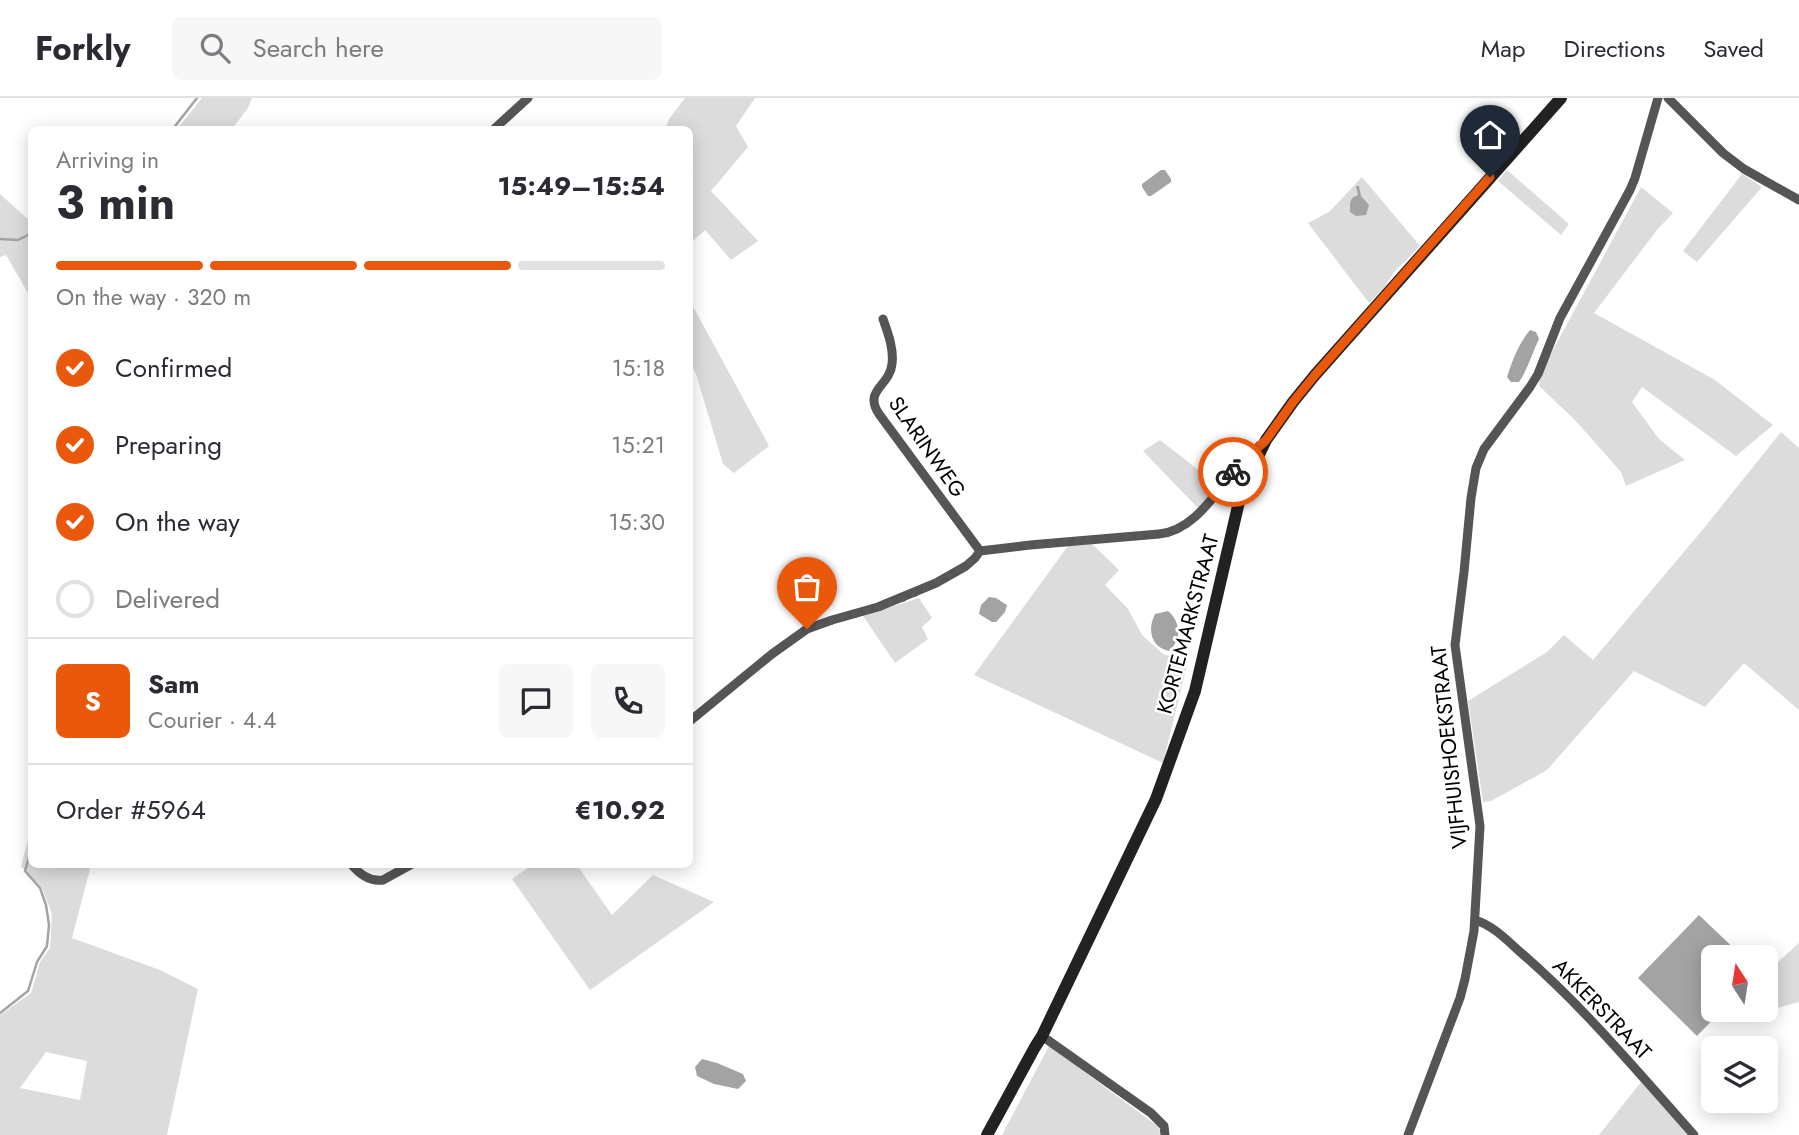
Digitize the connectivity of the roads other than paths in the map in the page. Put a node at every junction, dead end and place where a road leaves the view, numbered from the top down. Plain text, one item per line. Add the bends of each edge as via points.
1 (528, 98) edge
2 (1560, 98) edge
3 (1658, 98) edge
4 (1668, 98) edge
5 (497, 126) edge
6 (1799, 200) edge
7 (883, 319) dead end
8 (1266, 440) junction
9 (980, 551) junction
10 (693, 719) edge
11 (355, 868) edge
12 (405, 868) edge
13 (1475, 920) junction
14 (1042, 1036) junction
15 (987, 1135) edge
16 (1165, 1135) edge
17 (1408, 1135) edge
18 (1695, 1135) edge

1 - 5 street
2 - 8 street, KORTEMARKSTRAAT via 1315,375
3 - 13 street, VIJFHUISHOEKSTRAAT via 1630,190 1560,318 1538,374 1484,449 1476,468 1455,645 1480,826
4 - 6 street via 1723,153
7 - 9 street, SLARINWEG via 893,360 891,373 873,403
8 - 9 street via 1196,516 1175,531
8 - 14 street, KORTEMARKSTRAAT via 1242,489 1195,691 1156,799
9 - 10 street via 966,566 936,583 885,605 807,629
11 - 12 street via 378,881
13 - 17 street, VIJFHUISHOEKSTRAAT via 1460,998
13 - 18 street, AKKERSTRAAT via 1502,936 1556,984
14 - 15 street, KORTEMARKSTRAAT
14 - 16 street via 1151,1113 1164,1126

